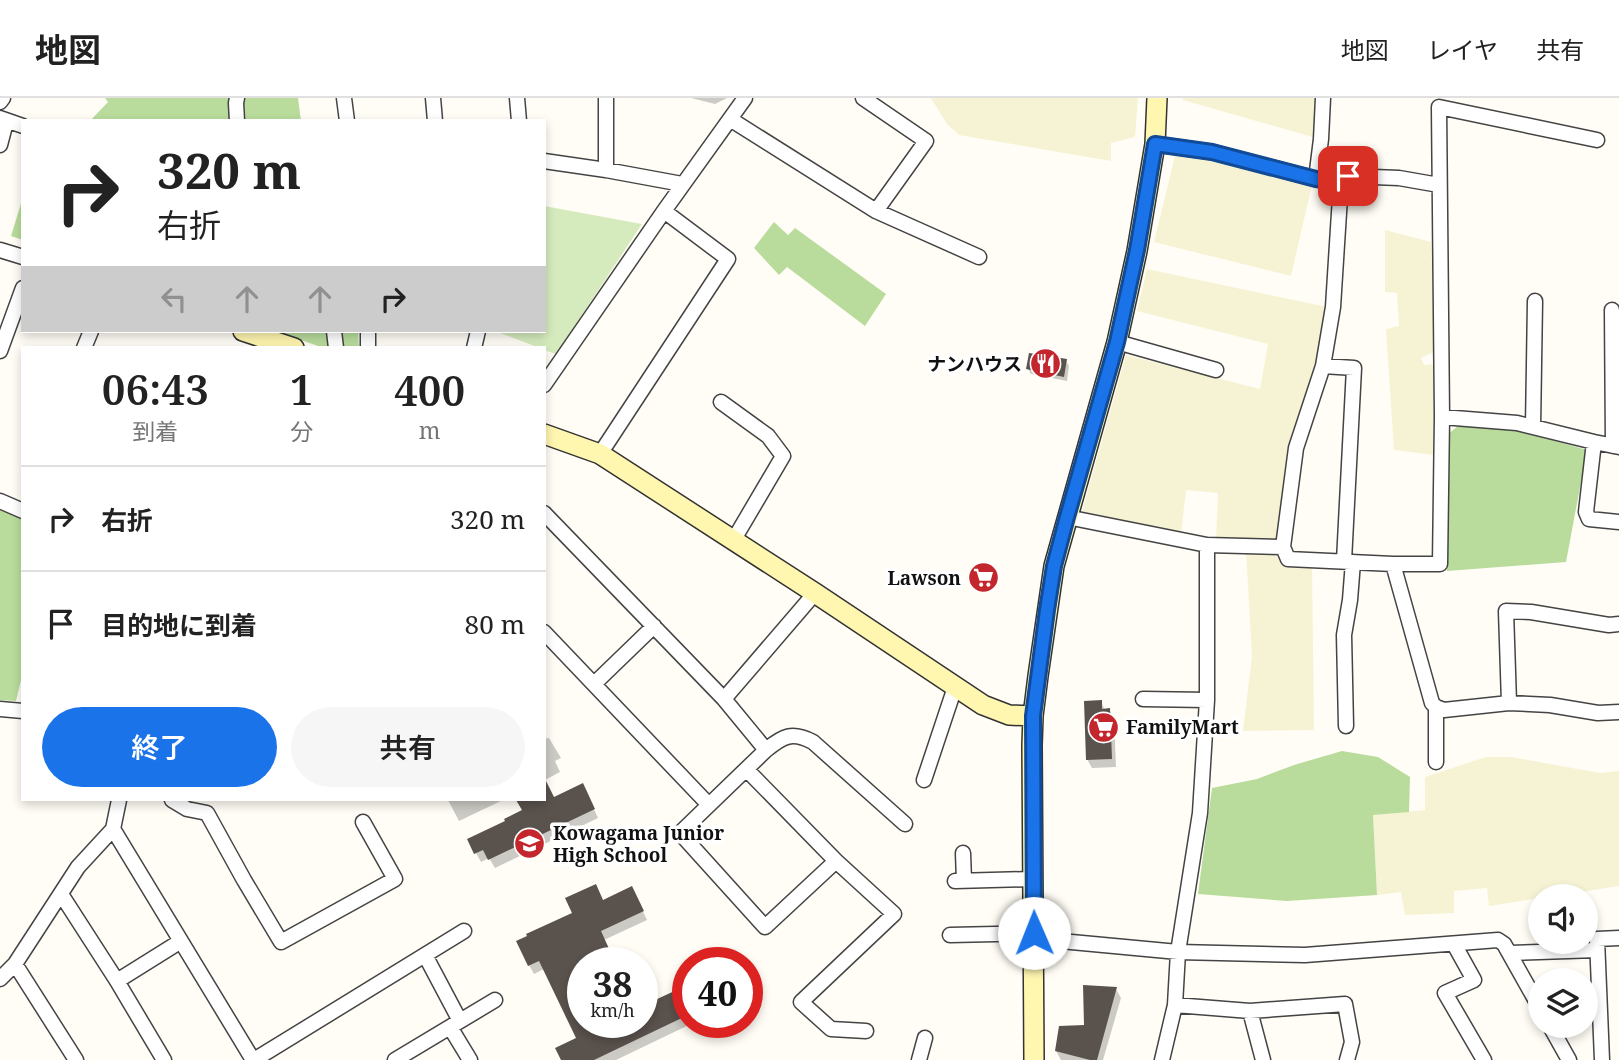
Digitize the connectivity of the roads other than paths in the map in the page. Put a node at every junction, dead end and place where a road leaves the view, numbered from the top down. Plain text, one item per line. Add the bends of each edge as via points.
1 (4, 98) edge
2 (237, 98) edge
3 (344, 98) edge
4 (433, 98) edge
5 (517, 98) edge
6 (606, 98) edge
7 (745, 98) edge
8 (863, 98) edge
9 (1157, 98) edge
10 (1323, 98) edge
11 (0, 102) edge
12 (237, 119) edge
13 (346, 119) edge
14 (435, 119) edge
15 (519, 119) edge
16 (730, 119) junction
17 (3, 120) edge
18 (21, 125) edge
19 (1598, 141) dead end
20 (1155, 144) junction
21 (0, 145) edge
22 (546, 162) edge
23 (606, 170) junction
24 (1323, 180) junction
25 (682, 184) junction
26 (1439, 185) junction
27 (664, 211) junction
28 (876, 211) junction
29 (0, 250) edge
30 (21, 256) edge
31 (979, 257) dead end
32 (21, 293) edge
33 (1535, 301) dead end
34 (1612, 310) dead end
35 (249, 333) edge
36 (1117, 342) junction
37 (288, 346) edge
38 (0, 351) edge
39 (1323, 366) junction
40 (1216, 370) dead end
41 (546, 383) edge
42 (721, 402) dead end
43 (1442, 417) junction
44 (1533, 427) junction
45 (546, 435) edge
46 (1594, 442) junction
47 (1616, 446) edge
48 (600, 454) junction
49 (0, 500) edge
50 (21, 510) edge
51 (546, 515) edge
52 (1067, 517) junction
53 (1619, 522) edge
54 (733, 541) junction
55 (1207, 545) junction
56 (1283, 547) junction
57 (1348, 561) junction
58 (1393, 564) junction
59 (815, 593) junction
60 (1619, 624) edge
61 (654, 626) junction
62 (546, 634) edge
63 (594, 684) junction
64 (955, 687) junction
65 (724, 699) junction
66 (1143, 699) dead end
67 (1207, 700) junction
68 (1509, 703) junction
69 (1436, 707) junction
70 (0, 709) edge
71 (21, 711) edge
72 (1619, 712) edge
73 (1033, 716) junction
74 (1346, 726) dead end
75 (766, 750) junction
76 (1436, 762) dead end
77 (747, 770) junction
78 (924, 780) dead end
79 (120, 801) edge
80 (174, 801) edge
81 (709, 805) junction
82 (363, 822) dead end
83 (905, 824) dead end
84 (113, 829) junction
85 (963, 853) dead end
86 (836, 861) junction
87 (1032, 879) junction
88 (61, 894) junction
89 (464, 931) dead end
90 (950, 935) dead end
91 (1033, 936) junction
92 (1619, 938) edge
93 (1598, 939) edge
94 (181, 941) junction
95 (1454, 944) junction
96 (1178, 952) junction
97 (1528, 952) edge
98 (1509, 953) junction
99 (1597, 954) edge
100 (425, 955) junction
101 (15, 964) junction
102 (0, 979) edge
103 (117, 981) junction
104 (1528, 987) edge
105 (495, 1000) dead end
106 (1175, 1005) junction
107 (1250, 1011) junction
108 (455, 1024) junction
109 (866, 1031) dead end
110 (925, 1038) dead end
111 (1557, 1038) edge
112 (69, 1058) edge
113 (164, 1060) edge
114 (253, 1060) edge
115 (395, 1060) edge
116 (470, 1060) edge
117 (919, 1060) edge
118 (1034, 1060) edge
119 (1162, 1060) edge
120 (1264, 1060) edge
121 (1346, 1060) edge
122 (1484, 1060) edge
123 (1569, 1060) edge
124 (1602, 1060) edge

1 - 11 street
2 - 12 street
3 - 13 street
4 - 14 street
5 - 15 street
6 - 23 street
7 - 16 street
8 - 28 street via 926,141
9 - 20 street
10 - 24 street
16 - 25 street
16 - 28 street
17 - 18 street
17 - 21 street
19 - 26 street via 1439,107
20 - 24 street via 1212,152
20 - 36 street
22 - 23 street
23 - 25 street
24 - 26 street via 1399,178
24 - 39 street via 1337,185 1340,197 1333,307
25 - 27 street
26 - 43 street
27 - 41 street
27 - 48 street via 729,259
28 - 31 street
29 - 30 street
32 - 38 street
33 - 44 street
34 - 47 street
35 - 37 street
36 - 40 street
36 - 52 street
39 - 56 street via 1296,449
39 - 57 street via 1354,368
42 - 54 street via 768,436 783,456
43 - 44 street
43 - 58 street via 1440,564
44 - 46 street
45 - 48 street
46 - 47 street
46 - 53 street via 1586,512 1589,519
48 - 54 street
49 - 50 street
51 - 61 street
52 - 55 street
52 - 73 street via 1054,566
54 - 59 street
55 - 56 street
55 - 67 street
56 - 57 street via 1289,559
57 - 58 street
57 - 74 street
58 - 69 street
59 - 64 street
59 - 65 street
60 - 68 street via 1506,611
61 - 63 street
61 - 65 street
62 - 63 street
63 - 81 street
64 - 73 street via 995,711
64 - 78 street
65 - 75 street
66 - 67 street
67 - 96 street via 1200,813
68 - 69 street
68 - 72 street
69 - 76 street
70 - 71 street
73 - 87 street
75 - 77 street
75 - 83 street via 791,736 813,742
77 - 81 street
77 - 86 street
79 - 84 street
80 - 82 street via 207,814 281,942 396,879
81 - 86 street via 680,833 765,927
84 - 88 street via 78,867
84 - 94 street
85 - 87 street via 959,881
86 - 109 street via 894,914 801,1002 831,1029
87 - 91 street
88 - 101 street
88 - 103 street
89 - 100 street
90 - 91 street
91 - 96 street
91 - 118 street
92 - 93 street
94 - 103 street
94 - 114 street
95 - 96 street via 1305,955
95 - 98 street via 1498,940
95 - 122 street via 1474,980 1445,993
96 - 106 street
97 - 98 street
98 - 104 street
99 - 124 street
100 - 108 street
100 - 114 street
101 - 102 street
101 - 112 street
103 - 113 street
105 - 108 street
106 - 107 street
106 - 119 street
107 - 120 street
107 - 121 street via 1345,1003 1352,1042
108 - 115 street
108 - 116 street
110 - 117 street
111 - 123 street

